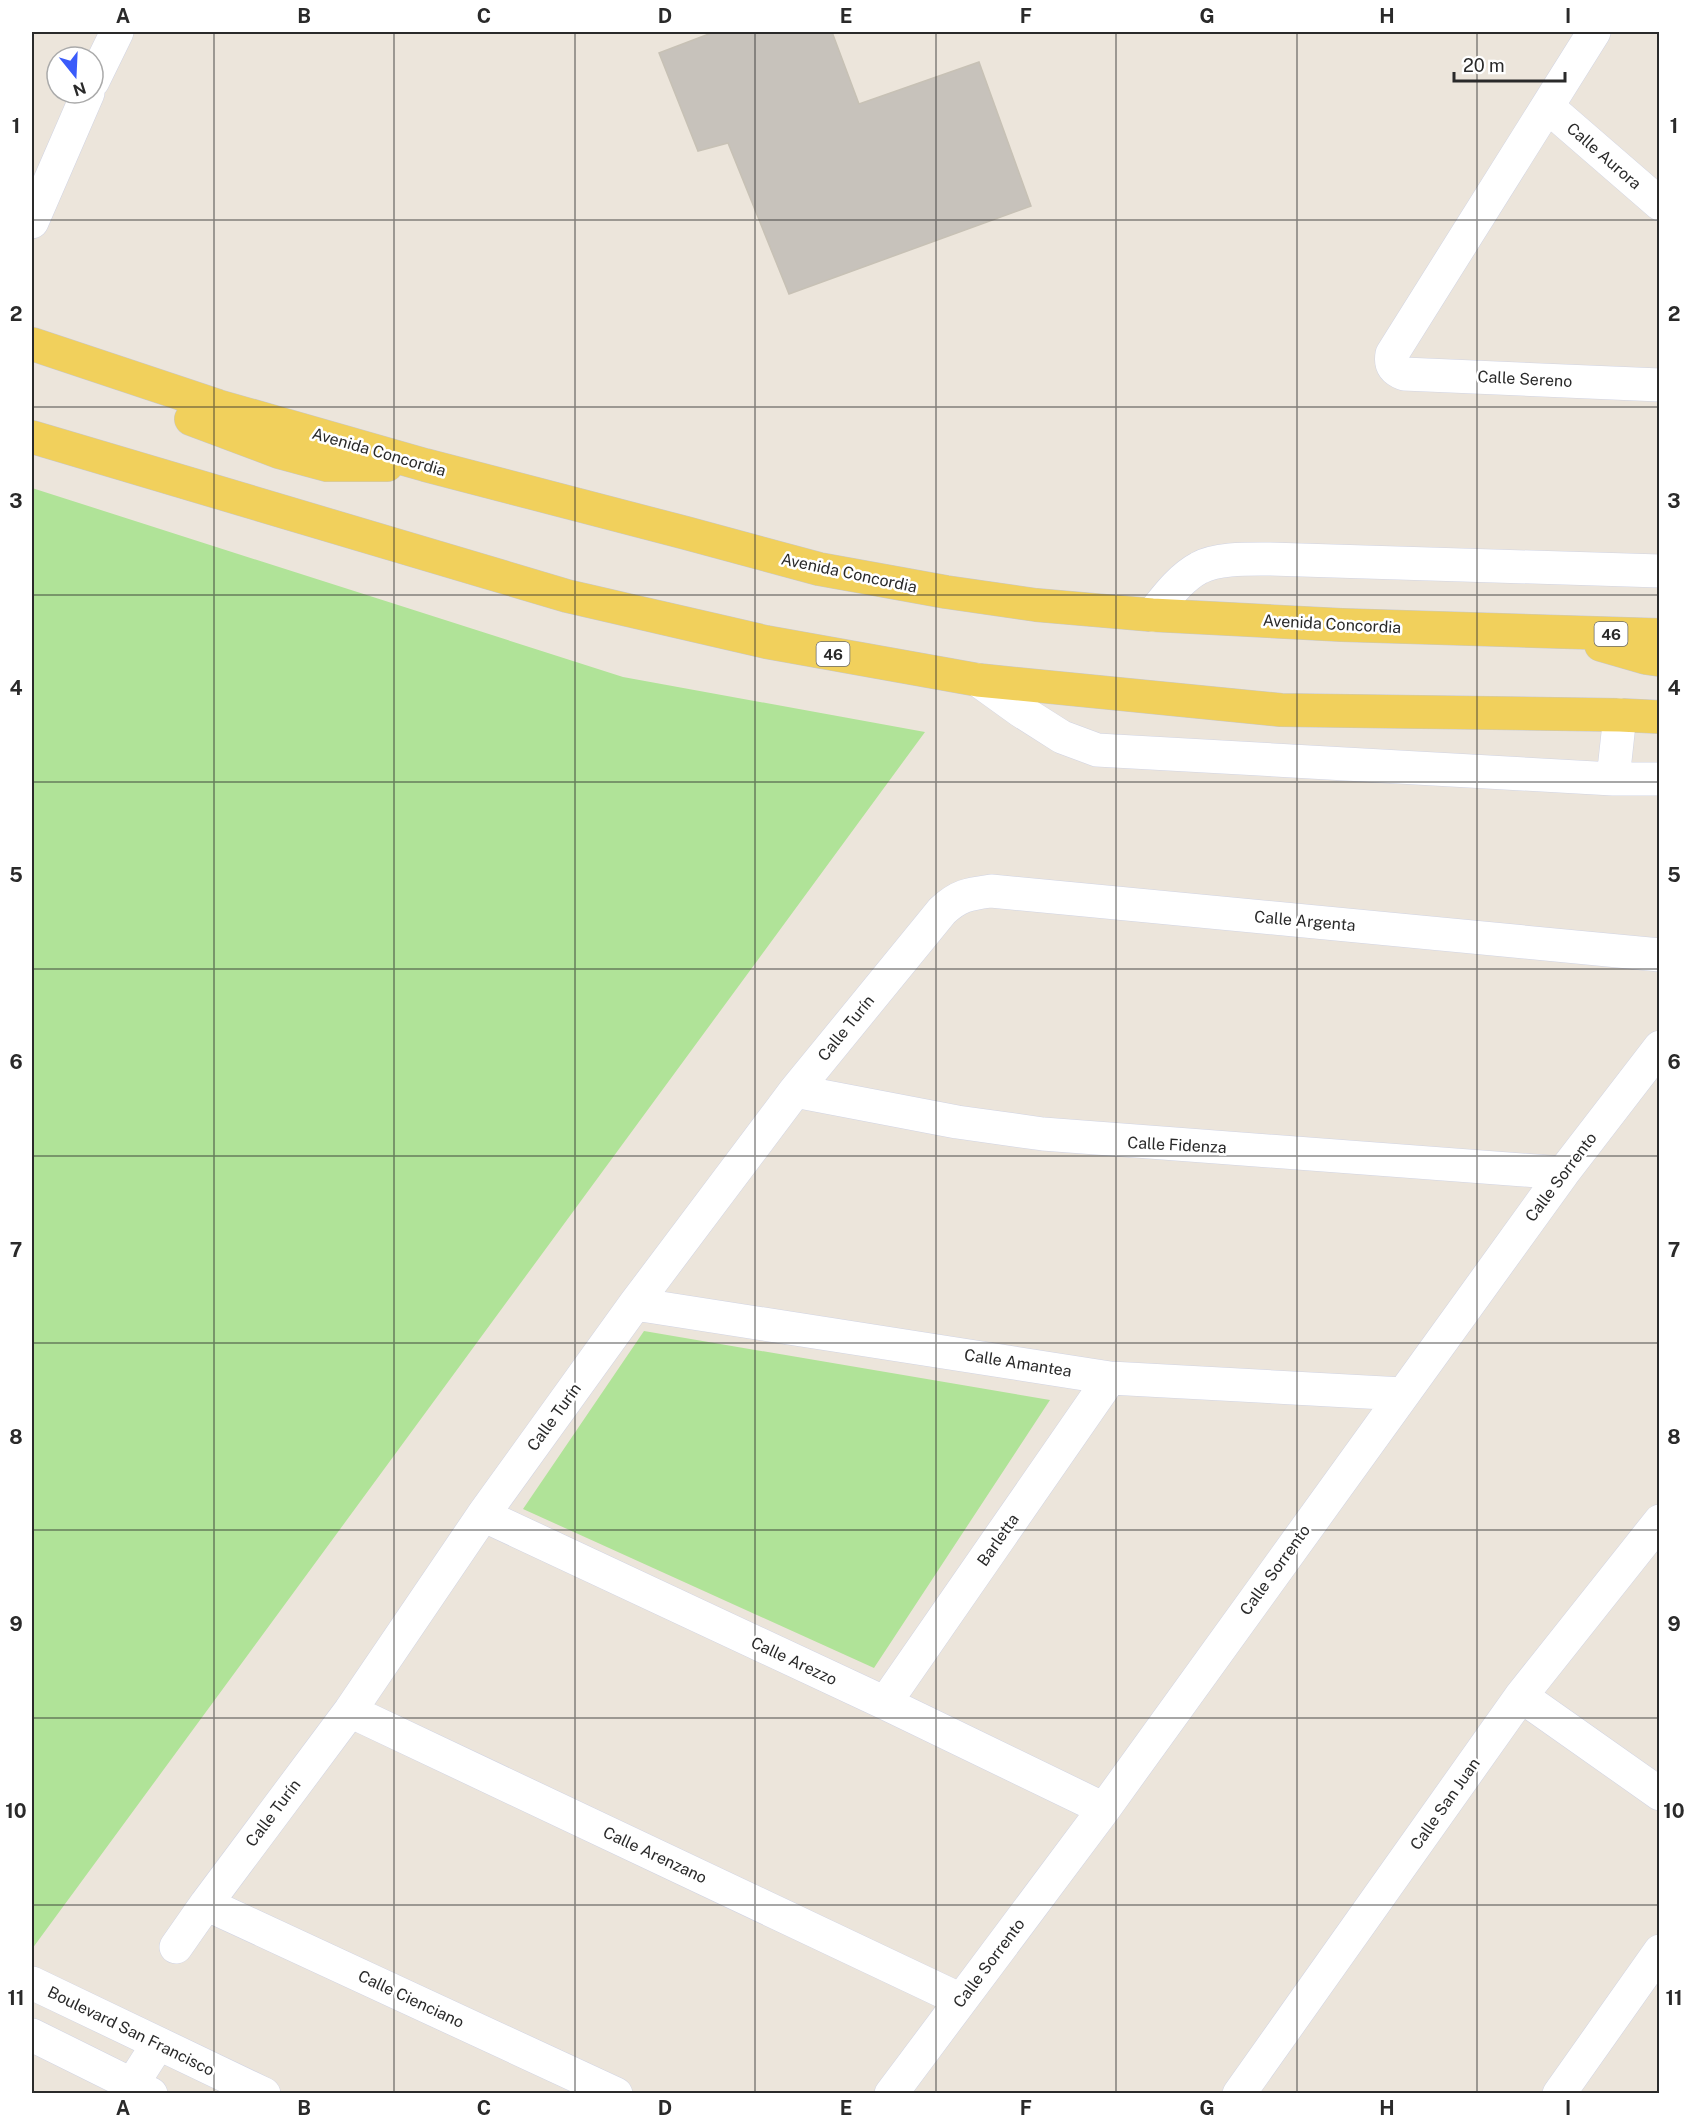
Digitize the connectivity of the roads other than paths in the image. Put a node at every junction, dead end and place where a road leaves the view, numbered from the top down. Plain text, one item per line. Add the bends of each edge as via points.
1 (117, 32) edge
2 (1594, 32) edge
3 (105, 56) edge
4 (83, 105) edge
5 (1548, 107) junction
6 (1659, 204) edge
7 (32, 222) edge
8 (32, 344) edge
9 (32, 364) edge
10 (1659, 386) edge
11 (32, 437) edge
12 (425, 465) junction
13 (1659, 571) edge
14 (1152, 615) junction
15 (1562, 633) junction
16 (1659, 635) edge
17 (1659, 660) edge
18 (978, 680) junction
19 (1620, 715) junction
20 (1659, 717) edge
21 (1613, 779) junction
22 (1659, 779) edge
23 (952, 902) joint
24 (1659, 955) edge
25 (1659, 1047) edge
26 (795, 1091) junction
27 (1563, 1173) junction
28 (635, 1304) junction
29 (1110, 1378) junction
30 (1403, 1394) junction
31 (483, 1515) junction
32 (1659, 1521) edge
33 (1521, 1696) junction
34 (885, 1703) junction
35 (350, 1711) junction
36 (1659, 1794) edge
37 (1104, 1809) junction
38 (206, 1904) junction
39 (176, 1947) dead end
40 (1659, 1951) edge
41 (32, 1983) edge
42 (961, 2000) junction
43 (32, 2036) edge
44 (158, 2044) junction
45 (137, 2091) edge
46 (264, 2094) edge
47 (616, 2094) edge
48 (891, 2094) edge
49 (1239, 2094) edge
50 (1558, 2094) edge

1 - 3 street
2 - 5 street
4 - 7 street
5 - 6 street, Calle Aurora
5 - 10 street, Calle Sereno via 1392,354 1393,367 1404,374
8 - 12 main road, Avenida Concordia / 46 via 218,406
9 - 12 main road via 279,452 327,465
11 - 18 main road, 46 via 567,596 766,642
12 - 14 main road, Avenida Concordia / 46 via 819,569 1024,603
13 - 14 street via 1233,559 1199,568 1173,589
14 - 15 main road, Avenida Concordia / 46
15 - 16 main road, Avenida Concordia / 46
15 - 17 main road
18 - 19 main road, 46 via 1281,710
18 - 21 street via 1062,737 1096,750
19 - 20 main road, 46
19 - 21 street
21 - 22 street
23 - 24 street, Calle Argenta via 962,896 992,891
23 - 26 street, Calle Turín
25 - 27 street, Calle Sorrento
26 - 27 street, Calle Fidenza via 1042,1134
26 - 28 street, Calle Turín
27 - 30 street, Calle Sorrento
28 - 29 street, Calle Amantea
28 - 31 street, Calle Turín
29 - 30 street, Calle Amantea
29 - 34 street, Barletta
30 - 37 street, Calle Sorrento
31 - 34 street, Calle Arezzo
31 - 35 street, Calle Turín
32 - 33 street, Calle San Juan
33 - 36 street
33 - 49 street, Calle San Juan
34 - 37 street, Calle Arezzo
35 - 38 street, Calle Turín
35 - 42 street, Calle Arenzano
37 - 42 street, Calle Sorrento
38 - 39 street, Calle Turín
38 - 47 street, Calle Cienciano
40 - 50 street
41 - 44 street, Boulevard San Francisco
42 - 48 street, Calle Sorrento
43 - 45 street
44 - 45 street
44 - 46 street, Boulevard San Francisco

